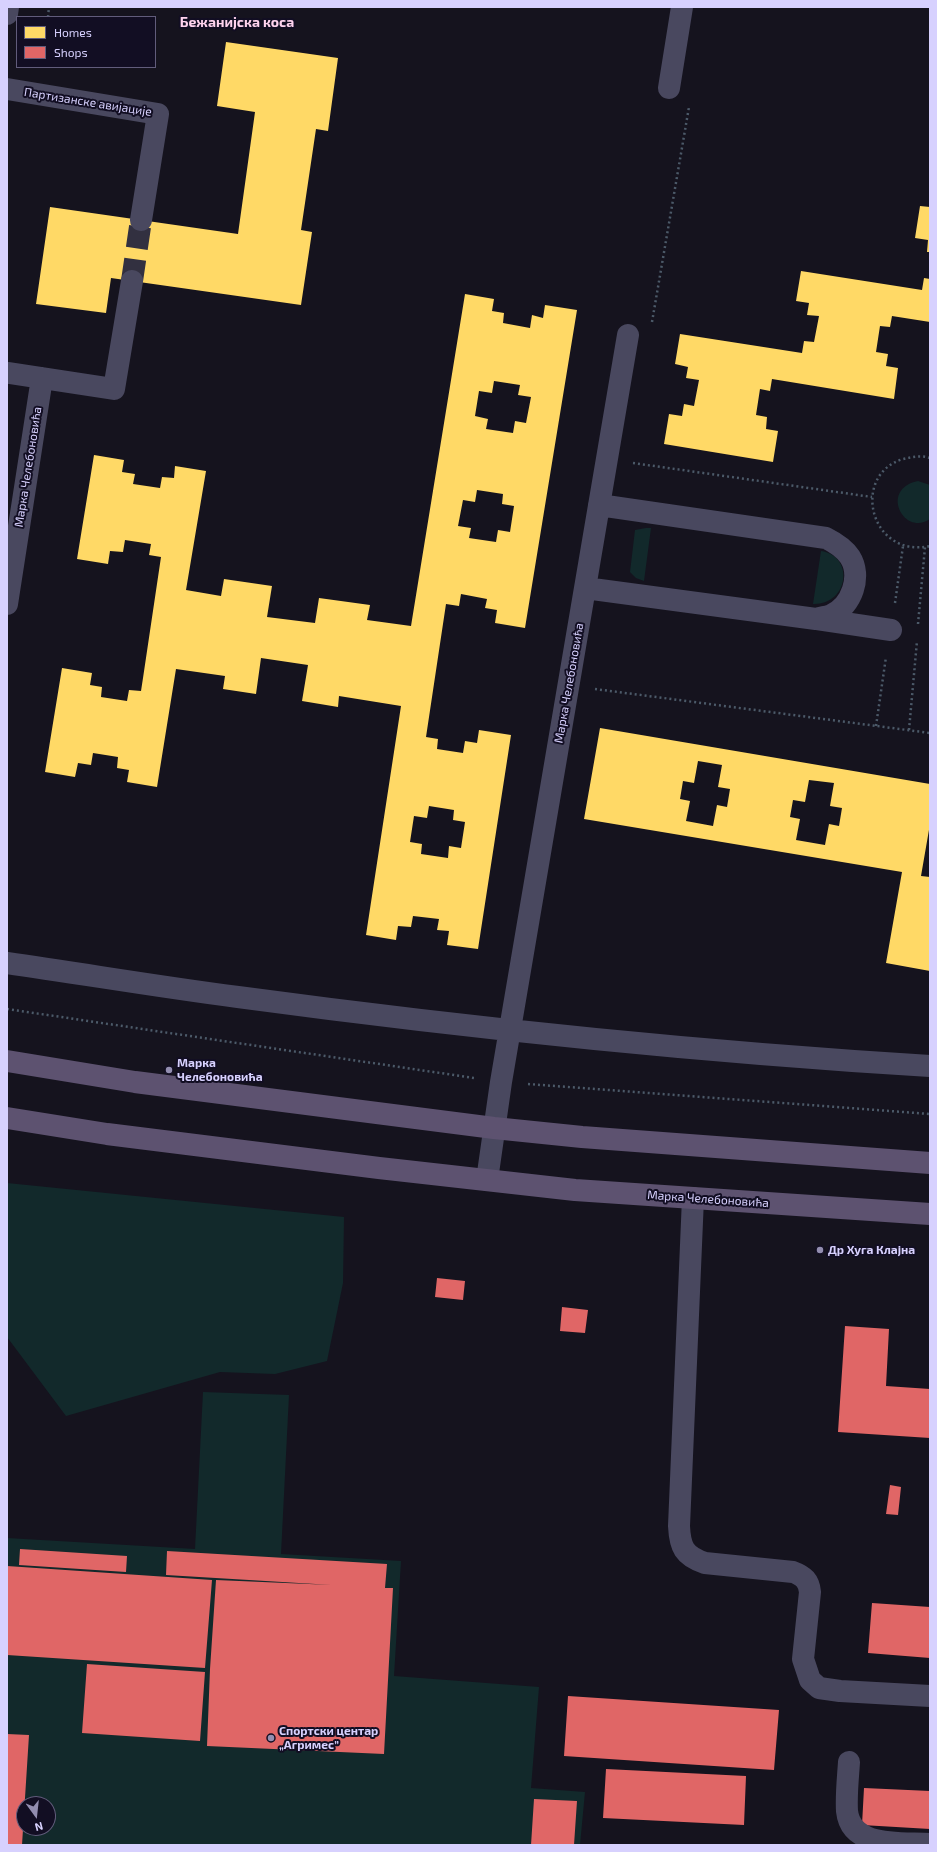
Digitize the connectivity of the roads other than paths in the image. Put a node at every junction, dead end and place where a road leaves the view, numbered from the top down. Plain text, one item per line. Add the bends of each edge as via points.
1 (8, 7) edge
2 (682, 7) edge
3 (7, 14) edge
4 (669, 88) road end
5 (7, 89) edge
6 (142, 220) tunnel mouth
7 (132, 281) tunnel mouth
8 (628, 336) dead end
9 (9, 373) dead end
10 (42, 378) junction
11 (599, 505) junction
12 (585, 588) junction
13 (7, 604) edge
14 (816, 619) junction
15 (891, 630) dead end
16 (7, 963) edge
17 (510, 1030) junction
18 (7, 1061) edge
19 (930, 1066) edge
20 (7, 1118) edge
21 (494, 1128) junction
22 (930, 1163) edge
23 (487, 1180) junction
24 (693, 1198) junction
25 (930, 1214) edge
26 (930, 1696) edge
27 (849, 1762) dead end
28 (930, 1844) edge

1 - 3 street
2 - 4 street
5 - 6 street, Партизанске авијације via 158,114
7 - 10 street via 114,389
8 - 11 street, Марка Челебоновића
9 - 10 street
10 - 13 street, Марка Челебоновића
11 - 12 street, Марка Челебоновића
11 - 14 street via 826,538 841,546 851,558 855,574 854,585 845,605 832,614
12 - 14 street
12 - 17 street, Марка Челебоновића
14 - 15 street
16 - 17 street via 237,997
17 - 19 street via 798,1058
17 - 21 street, Марка Челебоновића
18 - 21 main road via 135,1082
20 - 23 main road, Марка Челебоновића via 107,1134
21 - 22 main road
21 - 23 street, Марка Челебоновића
23 - 24 main road, Марка Челебоновића via 576,1190
24 - 25 main road, Марка Челебоновића
24 - 26 street via 679,1526 685,1551 692,1559 705,1563 793,1572 807,1581 810,1592 803,1659 810,1680 819,1688
27 - 28 street via 847,1812 851,1824 860,1835 874,1841

